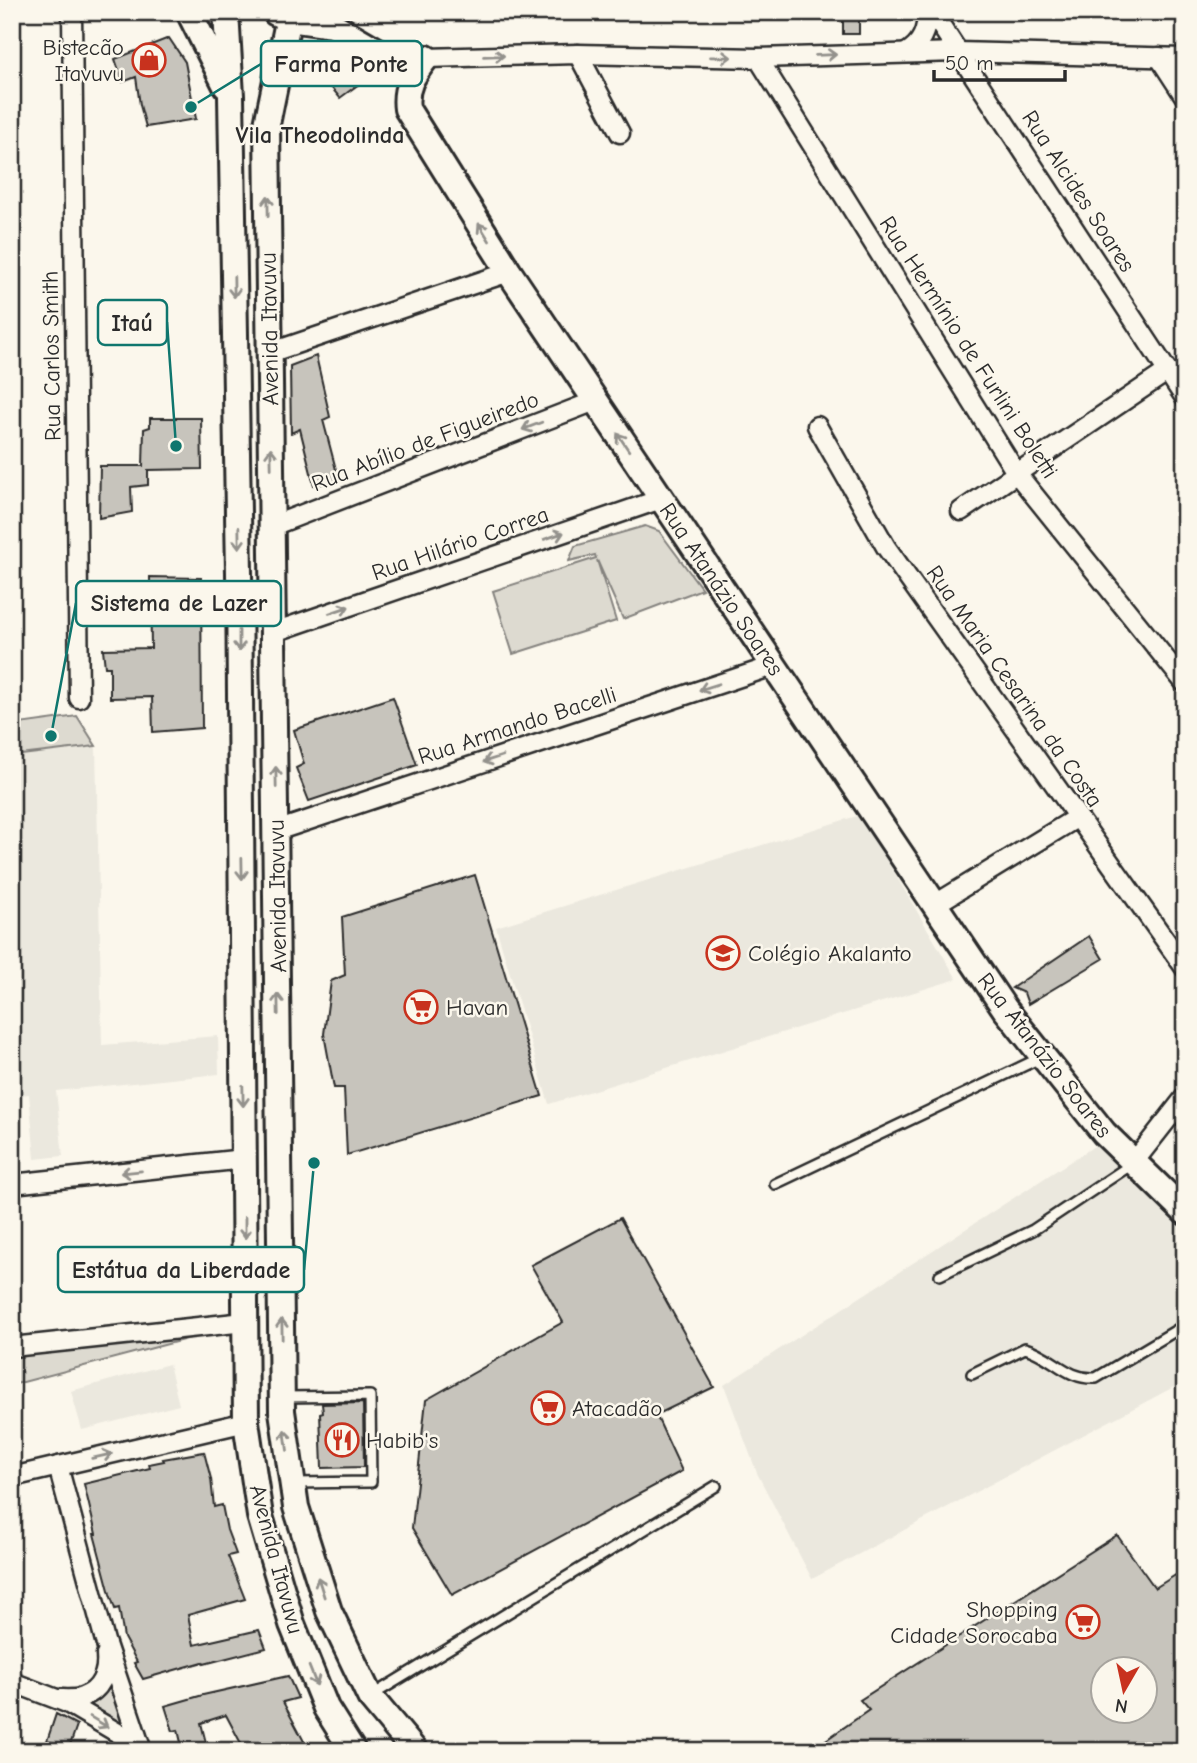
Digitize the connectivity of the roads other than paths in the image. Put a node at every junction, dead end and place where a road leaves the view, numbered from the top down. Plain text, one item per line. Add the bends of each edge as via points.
1 (72, 12) edge
2 (190, 12) edge
3 (226, 12) edge
4 (930, 12) edge
5 (284, 15) edge
6 (957, 52) junction
7 (906, 53) junction
8 (578, 54) junction
9 (1159, 57) junction
10 (426, 58) junction
11 (758, 58) junction
12 (1185, 58) edge
13 (231, 96) junction
14 (1185, 97) edge
15 (620, 134) dead end
16 (509, 272) junction
17 (269, 353) junction
18 (1168, 371) junction
19 (1185, 398) edge
20 (595, 401) junction
21 (817, 426) dead end
22 (1017, 474) junction
23 (661, 499) junction
24 (961, 511) dead end
25 (272, 526) junction
26 (239, 573) junction
27 (274, 632) junction
28 (773, 666) junction
29 (1185, 683) edge
30 (79, 698) dead end
31 (1078, 817) junction
32 (276, 831) junction
33 (934, 905) junction
34 (1185, 968) edge
35 (1042, 1057) junction
36 (1185, 1097) edge
37 (244, 1159) junction
38 (1134, 1162) junction
39 (12, 1184) edge
40 (775, 1184) dead end
41 (280, 1195) junction
42 (1185, 1212) edge
43 (940, 1275) dead end
44 (245, 1322) junction
45 (1185, 1325) edge
46 (12, 1347) edge
47 (972, 1374) dead end
48 (282, 1397) junction
49 (246, 1422) junction
50 (58, 1466) junction
51 (12, 1477) edge
52 (292, 1483) junction
53 (716, 1486) dead end
54 (105, 1641) junction
55 (12, 1682) edge
56 (370, 1697) junction
57 (58, 1699) junction
58 (141, 1748) edge
59 (353, 1751) edge
60 (415, 1751) edge

1 - 30 street, Rua Carlos Smith
2 - 13 main road, Avenida Itavuvu
3 - 13 main road, Avenida Itavuvu
4 - 6 street, Rua Alcides Soares
4 - 7 street via 921,40
5 - 10 main road via 332,25 383,54
17 -> 5 main road, Avenida Itavuvu via 267,124
6 - 7 street
6 - 9 street
6 - 18 street, Rua Alcides Soares
11 -> 7 street
10 -> 8 street
8 -> 11 street
8 - 15 street
9 - 12 street
9 - 14 street
16 -> 10 main road, Rua Atanázio Soares via 407,109 407,85
11 - 22 street, Rua Hermínio de Furlini Boletti
13 -> 26 main road, Avenida Itavuvu
16 - 17 street
16 - 20 main road, Rua Atanázio Soares
25 -> 17 main road, Avenida Itavuvu
18 - 19 street, Rua Alcides Soares
18 - 22 street
23 -> 20 main road, Rua Atanázio Soares
20 -> 25 street, Rua Abílio de Figueiredo
21 - 31 street, Rua Maria Cesarina da Costa via 886,547
22 - 24 street
22 - 29 street, Rua Hermínio de Furlini Boletti
27 -> 23 street, Rua Hilário Correa
23 - 28 main road, Rua Atanázio Soares
25 - 27 main road, Avenida Itavuvu
26 - 27 main road via 257,617
26 -> 37 main road, Avenida Itavuvu
32 -> 27 main road, Avenida Itavuvu
28 -> 32 street, Rua Armando Bacelli
28 - 33 main road, Rua Atanázio Soares
31 - 33 street
31 - 34 street, Rua Maria Cesarina da Costa
41 -> 32 main road, Avenida Itavuvu
33 - 35 main road, Rua Atanázio Soares
35 - 38 main road, Rua Atanázio Soares
35 - 40 lane
36 - 38 street
37 -> 39 street
37 - 41 main road via 267,1167
37 -> 44 main road, Avenida Itavuvu
38 - 42 main road, Rua Atanázio Soares
38 - 43 lane via 1033,1230
48 -> 41 main road, Avenida Itavuvu
44 - 46 street
44 - 49 main road, Avenida Itavuvu
45 - 47 lane via 1096,1378 1073,1376 1025,1348
48 - 49 main road via 267,1413
52 -> 48 main road, Avenida Itavuvu
48 - 52 lane via 370,1396 371,1482
50 -> 49 street
49 -> 59 main road, Avenida Itavuvu via 260,1516 292,1624 326,1708
50 - 51 street
50 - 54 street
56 -> 52 main road, Avenida Itavuvu via 329,1611
53 - 56 lane
54 - 57 street via 107,1666 102,1682 82,1698
54 - 58 street
55 - 57 street
56 - 60 main road, Avenida Itavuvu
57 -> 58 street

